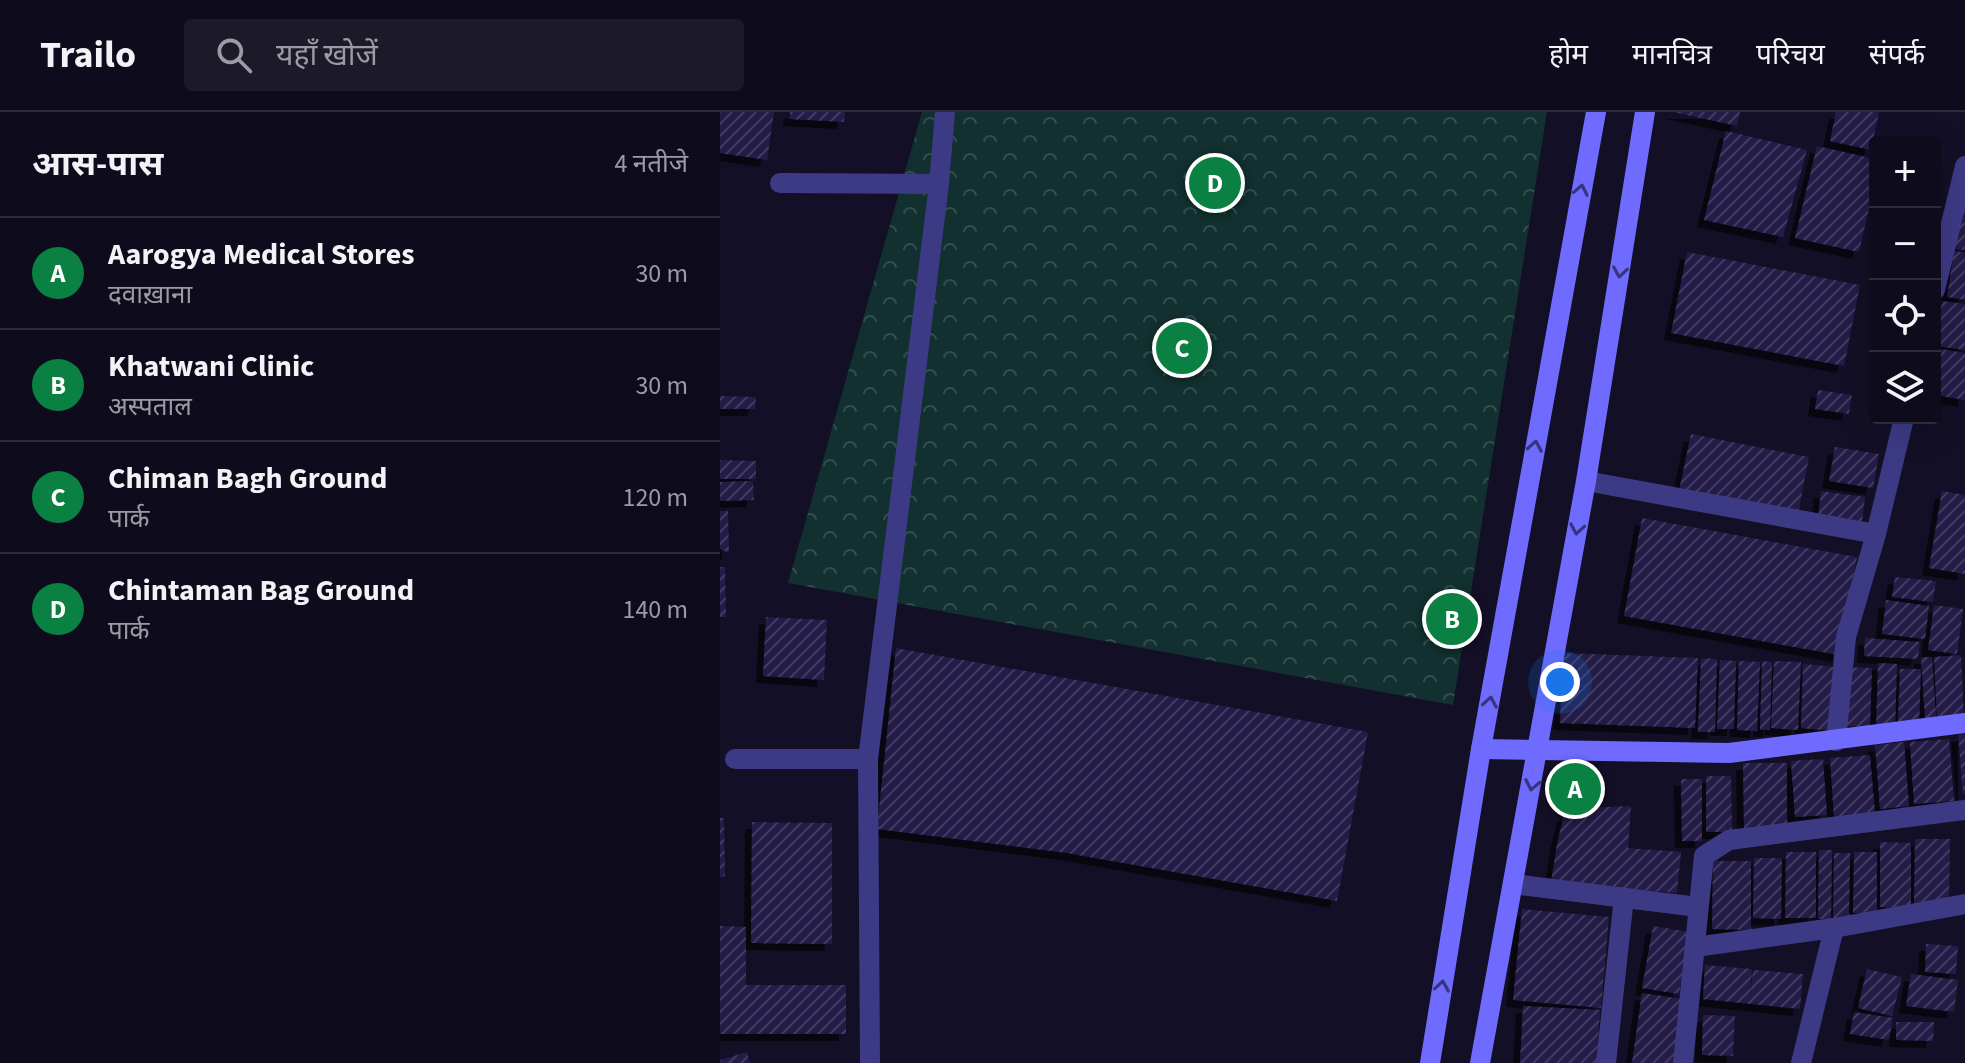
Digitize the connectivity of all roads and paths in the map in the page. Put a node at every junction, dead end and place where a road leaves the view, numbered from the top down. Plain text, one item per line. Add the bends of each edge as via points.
1 (945, 112) edge
2 (1596, 112) edge
3 (1645, 112) edge
4 (1965, 166) edge
5 (780, 183) dead end
6 (939, 184) junction
7 (1937, 280) edge
8 (1903, 424) edge
9 (1586, 481) junction
10 (1876, 534) junction
11 (1965, 723) edge
12 (1836, 741) junction
13 (1481, 749) junction
14 (1538, 752) junction
15 (735, 759) dead end
16 (868, 759) junction
17 (1965, 810) edge
18 (1513, 884) junction
19 (1624, 897) junction
20 (1965, 904) edge
21 (1698, 907) junction
22 (1834, 928) junction
23 (1695, 947) junction
24 (870, 1063) edge
25 (1430, 1063) edge
26 (1480, 1063) edge
27 (1606, 1063) edge
28 (1683, 1063) edge
29 (1801, 1063) edge

1 - 6 street
13 -> 2 main road
3 -> 9 main road
4 - 7 street
5 - 6 street
6 - 16 street
8 - 10 street
9 - 10 street
9 -> 14 main road
10 - 12 street via 1846,637
11 - 12 main road
12 - 14 main road via 1729,753
13 - 14 main road
25 -> 13 main road
14 -> 18 main road
15 - 16 street
16 - 24 street
17 - 21 street via 1729,840 1704,856
18 - 19 street
18 - 26 main road
19 - 21 street
19 - 27 street
20 - 22 street
21 - 23 street
22 - 23 street
22 - 29 street
23 - 28 street

